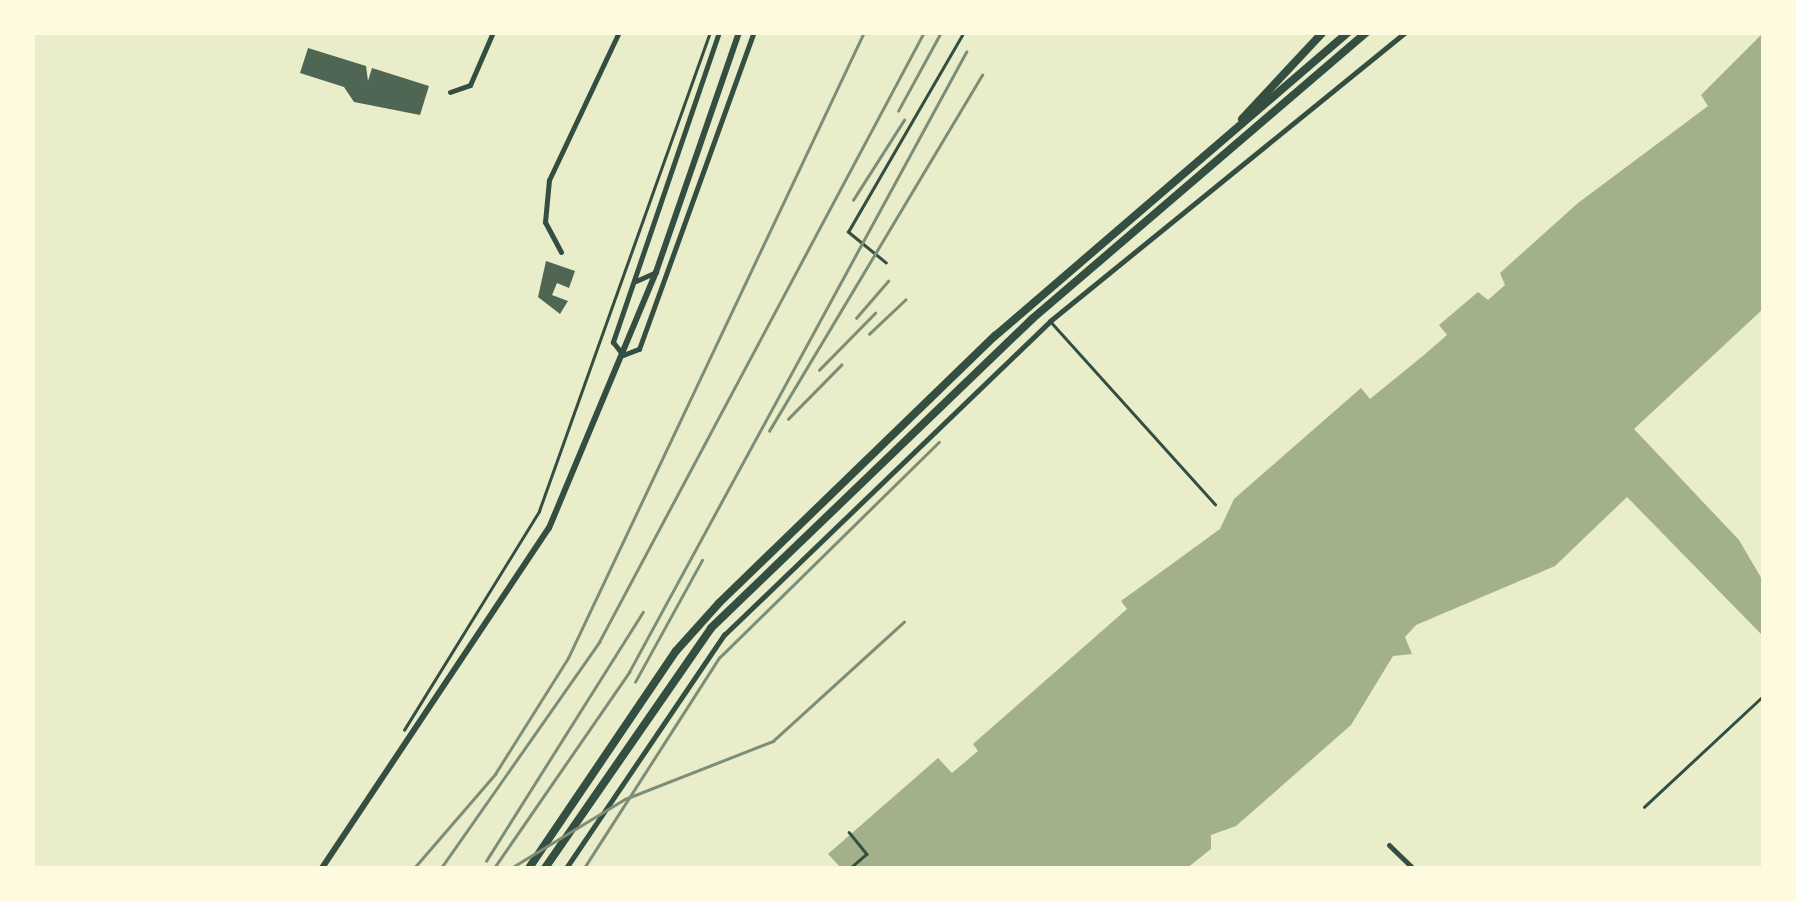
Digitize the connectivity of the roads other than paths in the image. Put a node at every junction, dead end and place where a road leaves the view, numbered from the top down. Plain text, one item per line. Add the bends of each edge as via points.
1 (493, 32) edge
2 (619, 32) edge
3 (719, 32) edge
4 (739, 32) edge
5 (754, 32) edge
6 (964, 32) edge
7 (1323, 32) edge
8 (1348, 32) edge
9 (1367, 32) edge
10 (1406, 32) edge
11 (450, 92) dead end
12 (1237, 127) junction
13 (561, 252) dead end
14 (886, 263) dead end
15 (656, 272) junction
16 (634, 282) junction
17 (1050, 322) junction
18 (623, 355) junction
19 (1215, 504) dead end
20 (1764, 695) edge
21 (1644, 807) dead end
22 (1389, 845) dead end
23 (322, 868) edge
24 (529, 868) edge
25 (545, 868) edge
26 (566, 868) edge
27 (1412, 868) edge

1 - 11 street via 470,84
2 - 13 street via 549,180 545,222
3 - 16 street
4 - 15 street
5 - 18 street via 638,350
6 - 14 lane via 848,232
7 - 12 highway
8 - 12 highway
9 - 25 highway via 1017,332 712,628
10 - 17 street
12 - 24 highway via 967,363 696,627
15 - 16 street
15 - 18 street
16 - 18 street via 613,342
17 - 19 lane
17 - 26 street via 724,635
18 - 23 street via 535,556
20 - 21 lane
22 - 27 street

